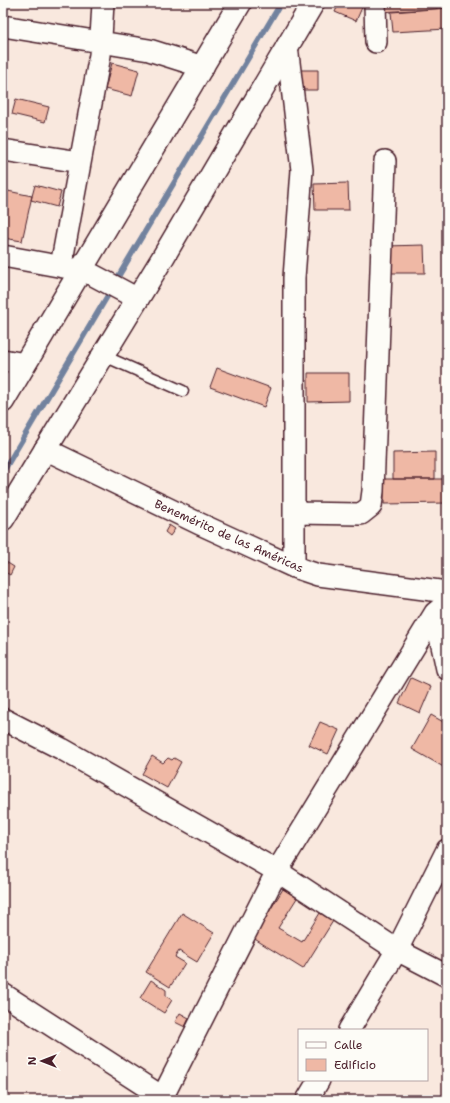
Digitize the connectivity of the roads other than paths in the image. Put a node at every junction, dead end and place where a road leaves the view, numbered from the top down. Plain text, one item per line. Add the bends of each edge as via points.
1 (103, 3) edge
2 (240, 3) edge
3 (313, 3) edge
4 (375, 3) edge
5 (3, 26) edge
6 (100, 41) junction
7 (376, 42) dead end
8 (287, 46) junction
9 (203, 67) junction
10 (3, 150) edge
11 (385, 161) dead end
12 (80, 162) junction
13 (3, 256) edge
14 (78, 270) junction
15 (131, 296) junction
16 (102, 356) junction
17 (3, 360) edge
18 (26, 364) junction
19 (183, 391) dead end
20 (3, 401) edge
21 (45, 449) junction
22 (294, 513) junction
23 (3, 519) edge
24 (294, 567) junction
25 (447, 592) edge
26 (441, 608) edge
27 (447, 669) edge
28 (3, 719) edge
29 (447, 850) edge
30 (277, 871) junction
31 (397, 950) junction
32 (447, 976) edge
33 (3, 994) edge
34 (350, 1029) edge
35 (318, 1081) edge
36 (163, 1099) edge
37 (307, 1100) edge

1 - 6 street
2 - 9 street
3 - 8 street
4 - 7 street
5 - 6 street
6 - 9 street via 149,50
6 - 12 street via 100,55
8 - 15 street
8 - 22 street via 302,170 294,278
9 - 14 street
10 - 12 street
11 - 22 street via 374,491 371,506 361,514
12 - 14 street
13 - 14 street
14 - 15 street
14 - 18 street
15 - 16 street
16 - 19 lane
16 - 21 street
17 - 18 street
18 - 20 street
21 - 23 street
21 - 24 street, Benemérito de las Américas
22 - 24 street
24 - 25 street, Benemérito de las Américas via 318,575
26 - 27 street
26 - 30 street
28 - 30 street via 62,749
29 - 31 street
30 - 31 street
30 - 36 street
31 - 32 street
31 - 34 street
33 - 36 street
35 - 37 street

